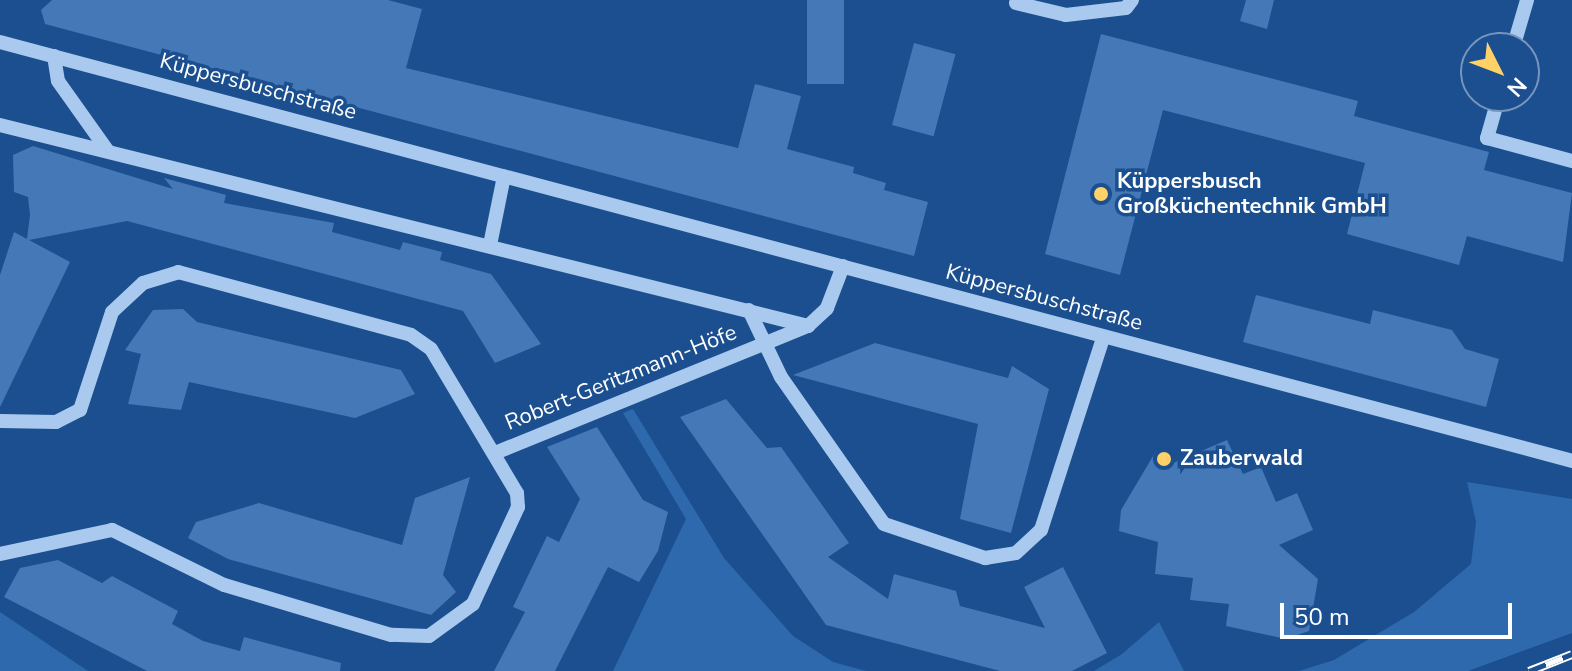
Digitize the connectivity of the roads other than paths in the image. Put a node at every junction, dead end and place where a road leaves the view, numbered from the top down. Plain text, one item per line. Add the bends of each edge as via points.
1 (1132, 0) edge
2 (1527, 0) edge
3 (1016, 3) dead end
4 (1518, 32) edge
5 (0, 42) edge
6 (54, 56) junction
7 (1494, 112) edge
8 (0, 125) edge
9 (107, 150) junction
10 (1572, 161) edge
11 (504, 176) junction
12 (490, 245) junction
13 (843, 266) junction
14 (749, 310) junction
15 (808, 326) junction
16 (1103, 338) junction
17 (763, 344) junction
18 (0, 421) edge
19 (495, 453) junction
20 (1572, 461) edge
21 (0, 554) edge

1 - 3 street via 1126,8 1066,15
2 - 4 street
5 - 6 street, Küppersbuschstraße
6 - 9 street via 58,81
6 - 11 street, Küppersbuschstraße
7 - 10 street via 1487,138
8 - 9 street
9 - 12 street
11 - 12 street
11 - 13 street, Küppersbuschstraße
12 - 14 street
13 - 15 street via 827,308
13 - 16 street, Küppersbuschstraße
14 - 15 street
14 - 17 street
15 - 17 street, Robert-Geritzmann-Höfe
16 - 17 street, Robert-Geritzmann-Höfe via 1041,530 1016,553 985,558 884,524
16 - 20 street, Küppersbuschstraße
17 - 19 street, Robert-Geritzmann-Höfe
18 - 19 street, Robert-Geritzmann-Höfe via 56,422 80,410 112,312 143,283 178,272 411,335 431,349
19 - 21 street, Robert-Geritzmann-Höfe via 518,507 473,604 429,636 391,635 224,585 112,530

